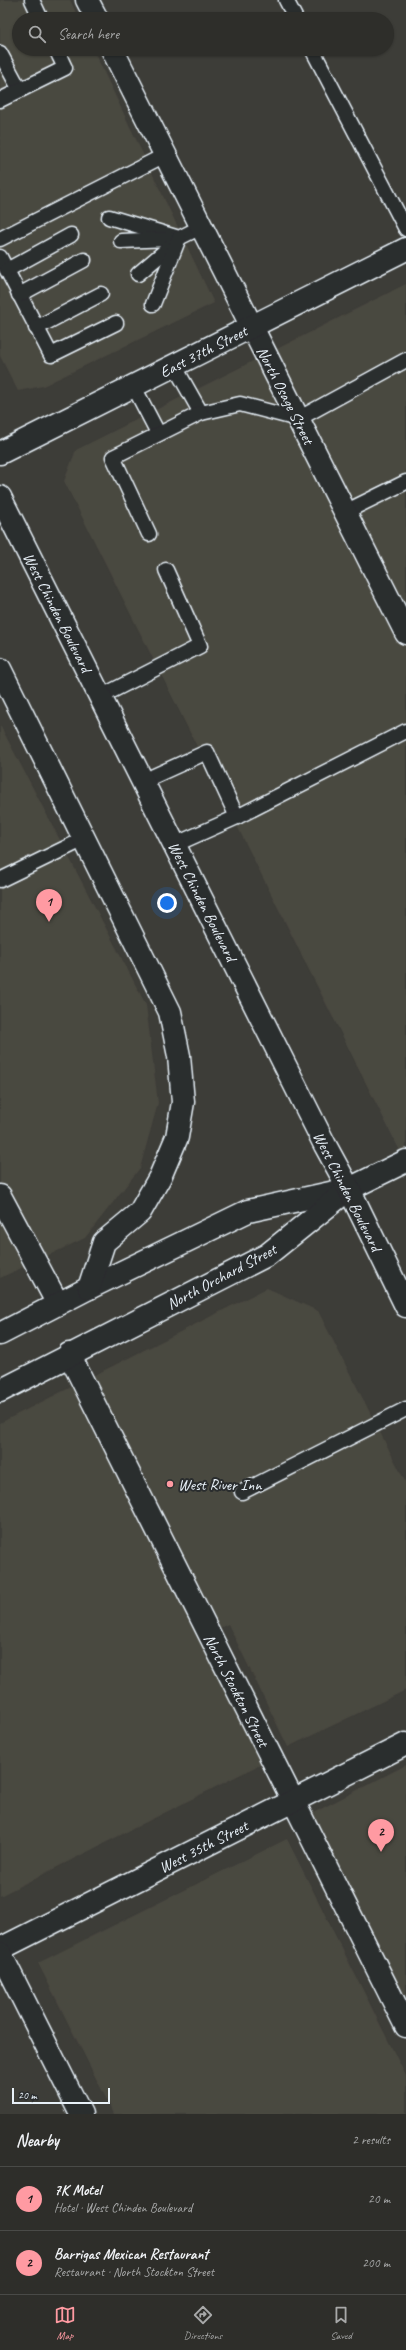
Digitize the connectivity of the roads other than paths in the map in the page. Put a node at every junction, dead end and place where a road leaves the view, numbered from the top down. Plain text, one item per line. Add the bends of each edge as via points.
1 (32, 0) edge
2 (87, 0) edge
3 (286, 0) edge
4 (38, 12) edge
5 (93, 12) edge
6 (292, 12) edge
7 (0, 53) edge
8 (59, 56) edge
9 (116, 56) edge
10 (316, 56) edge
11 (20, 90) junction
12 (0, 100) edge
13 (165, 155) junction
14 (109, 217) dead end
15 (201, 227) junction
16 (406, 229) edge
17 (71, 235) dead end
18 (179, 238) junction
19 (0, 239) edge
20 (121, 241) dead end
21 (406, 248) edge
22 (84, 260) dead end
23 (2, 262) edge
24 (138, 274) dead end
25 (101, 294) dead end
26 (19, 295) junction
27 (153, 304) dead end
28 (116, 323) dead end
29 (251, 326) junction
30 (36, 328) junction
31 (406, 360) edge
32 (174, 365) junction
33 (133, 385) junction
34 (201, 414) junction
35 (298, 419) junction
36 (158, 433) junction
37 (0, 452) edge
38 (406, 482) edge
39 (0, 497) edge
40 (345, 512) junction
41 (149, 534) dead end
42 (166, 570) dead end
43 (406, 633) edge
44 (0, 669) edge
45 (100, 697) junction
46 (406, 731) edge
47 (143, 781) junction
48 (237, 817) junction
49 (84, 839) junction
50 (174, 845) junction
51 (0, 880) edge
52 (406, 1162) edge
53 (350, 1189) junction
54 (0, 1196) edge
55 (88, 1288) junction
56 (58, 1304) junction
57 (406, 1306) edge
58 (5, 1329) edge
59 (68, 1354) junction
60 (0, 1391) edge
61 (406, 1410) edge
62 (242, 1492) dead end
63 (406, 1744) edge
64 (293, 1800) junction
65 (0, 1950) edge
66 (0, 1953) edge
67 (406, 2026) edge
68 (81, 2114) edge

1 - 4 lane
2 - 5 street
3 - 6 lane
7 - 11 lane
8 - 11 lane via 65,68
9 - 13 street, North Osage Street
10 - 16 lane
11 - 12 lane
13 - 15 street, North Osage Street
13 - 19 lane
14 - 18 lane
15 - 18 lane
15 - 29 street, North Osage Street
17 - 23 lane
18 - 20 lane
18 - 24 lane
18 - 27 lane
21 - 29 street, East 37th Street
22 - 26 lane
23 - 26 lane
25 - 30 lane
26 - 30 lane
28 - 30 lane via 51,355
29 - 32 street, East 37th Street
29 - 35 street, North Osage Street
31 - 35 lane
32 - 33 street, East 37th Street
32 - 34 lane
33 - 36 lane
33 - 37 street, East 37th Street
34 - 35 lane via 240,404
34 - 36 lane
35 - 40 street, North Osage Street
36 - 41 lane via 113,457
38 - 40 lane
39 - 45 street, West Chinden Boulevard
40 - 43 street, North Osage Street
42 - 45 lane via 200,646
44 - 49 street
45 - 47 street, West Chinden Boulevard
46 - 48 lane
47 - 48 lane via 207,752
47 - 50 street, West Chinden Boulevard
48 - 50 lane
49 - 51 lane
49 - 55 street via 170,1012 180,1056 183,1102 177,1137 160,1177 140,1212 104,1242
50 - 53 street, West Chinden Boulevard via 325,1145
52 - 53 street
53 - 55 street via 248,1212
53 - 57 street, West Chinden Boulevard
53 - 59 street, North Orchard Street via 267,1255
54 - 56 street
55 - 56 street
56 - 58 street
59 - 60 street, North Orchard Street
59 - 64 street, North Stockton Street
61 - 62 lane
63 - 64 street, West 35th Street
64 - 65 street, West 35th Street
64 - 67 street, North Stockton Street
66 - 68 street

